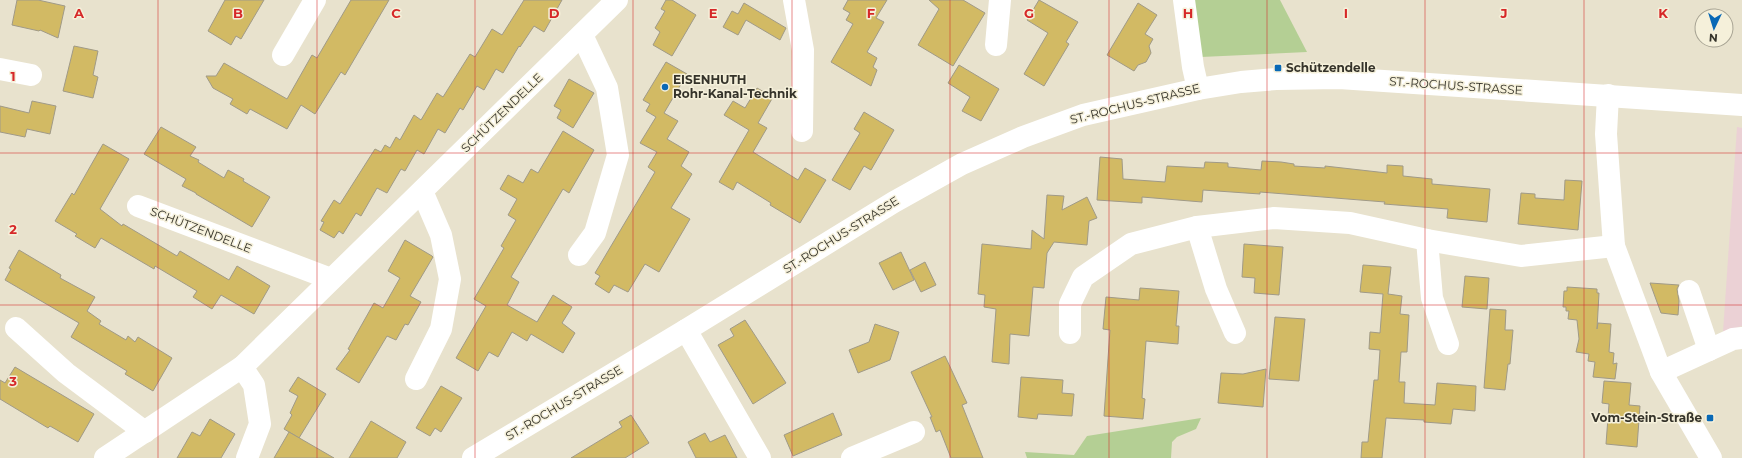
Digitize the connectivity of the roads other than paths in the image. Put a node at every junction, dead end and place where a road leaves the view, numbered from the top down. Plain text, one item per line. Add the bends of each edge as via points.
1 (315, 0) edge
2 (617, 0) edge
3 (794, 0) edge
4 (1000, 0) edge
5 (1184, 0) edge
6 (582, 35) junction
7 (996, 45) dead end
8 (283, 55) dead end
9 (0, 69) edge
10 (31, 75) dead end
11 (1198, 89) junction
12 (1608, 95) junction
13 (1742, 106) edge
14 (802, 131) dead end
15 (422, 191) junction
16 (138, 206) dead end
17 (1197, 227) junction
18 (1427, 240) junction
19 (1614, 246) junction
20 (579, 255) dead end
21 (331, 279) junction
22 (1689, 291) dead end
23 (16, 328) dead end
24 (686, 330) junction
25 (1070, 333) dead end
26 (1235, 333) dead end
27 (1742, 338) edge
28 (1448, 344) dead end
29 (1709, 350) junction
30 (242, 367) junction
31 (1662, 372) junction
32 (416, 379) dead end
33 (145, 432) junction
34 (914, 432) dead end
35 (105, 458) edge
36 (248, 458) edge
37 (473, 458) edge
38 (760, 458) edge
39 (852, 458) edge
40 (1711, 458) edge

1 - 8 street
2 - 6 street, SCHÜTZENDELLE
3 - 14 street via 803,50
4 - 7 street
5 - 11 street
6 - 15 street, SCHÜTZENDELLE
6 - 20 street via 607,88 618,155 595,233
9 - 10 street
11 - 12 street, ST.-ROCHUS-STRASSE via 1276,79 1339,78
11 - 24 street, ST.-ROCHUS-STRASSE via 1083,115 1023,137 962,164 894,202
12 - 13 street, ST.-ROCHUS-STRASSE
12 - 19 street via 1606,134
15 - 21 street, SCHÜTZENDELLE
15 - 32 street via 441,235 450,279 441,329
16 - 21 street, SCHÜTZENDELLE
17 - 18 street via 1274,218 1350,223
17 - 25 street via 1131,244 1083,277 1070,304
17 - 26 street via 1216,290
18 - 19 street via 1521,256
18 - 28 street via 1432,298
19 - 31 street
21 - 30 street, SCHÜTZENDELLE
22 - 29 street
23 - 33 street via 66,373
24 - 37 street, ST.-ROCHUS-STRASSE
24 - 38 street
27 - 29 street via 1733,339
29 - 31 street
30 - 33 street, SCHÜTZENDELLE
30 - 36 street via 254,385 260,424
31 - 40 street
33 - 35 street, SCHÜTZENDELLE
34 - 39 street

